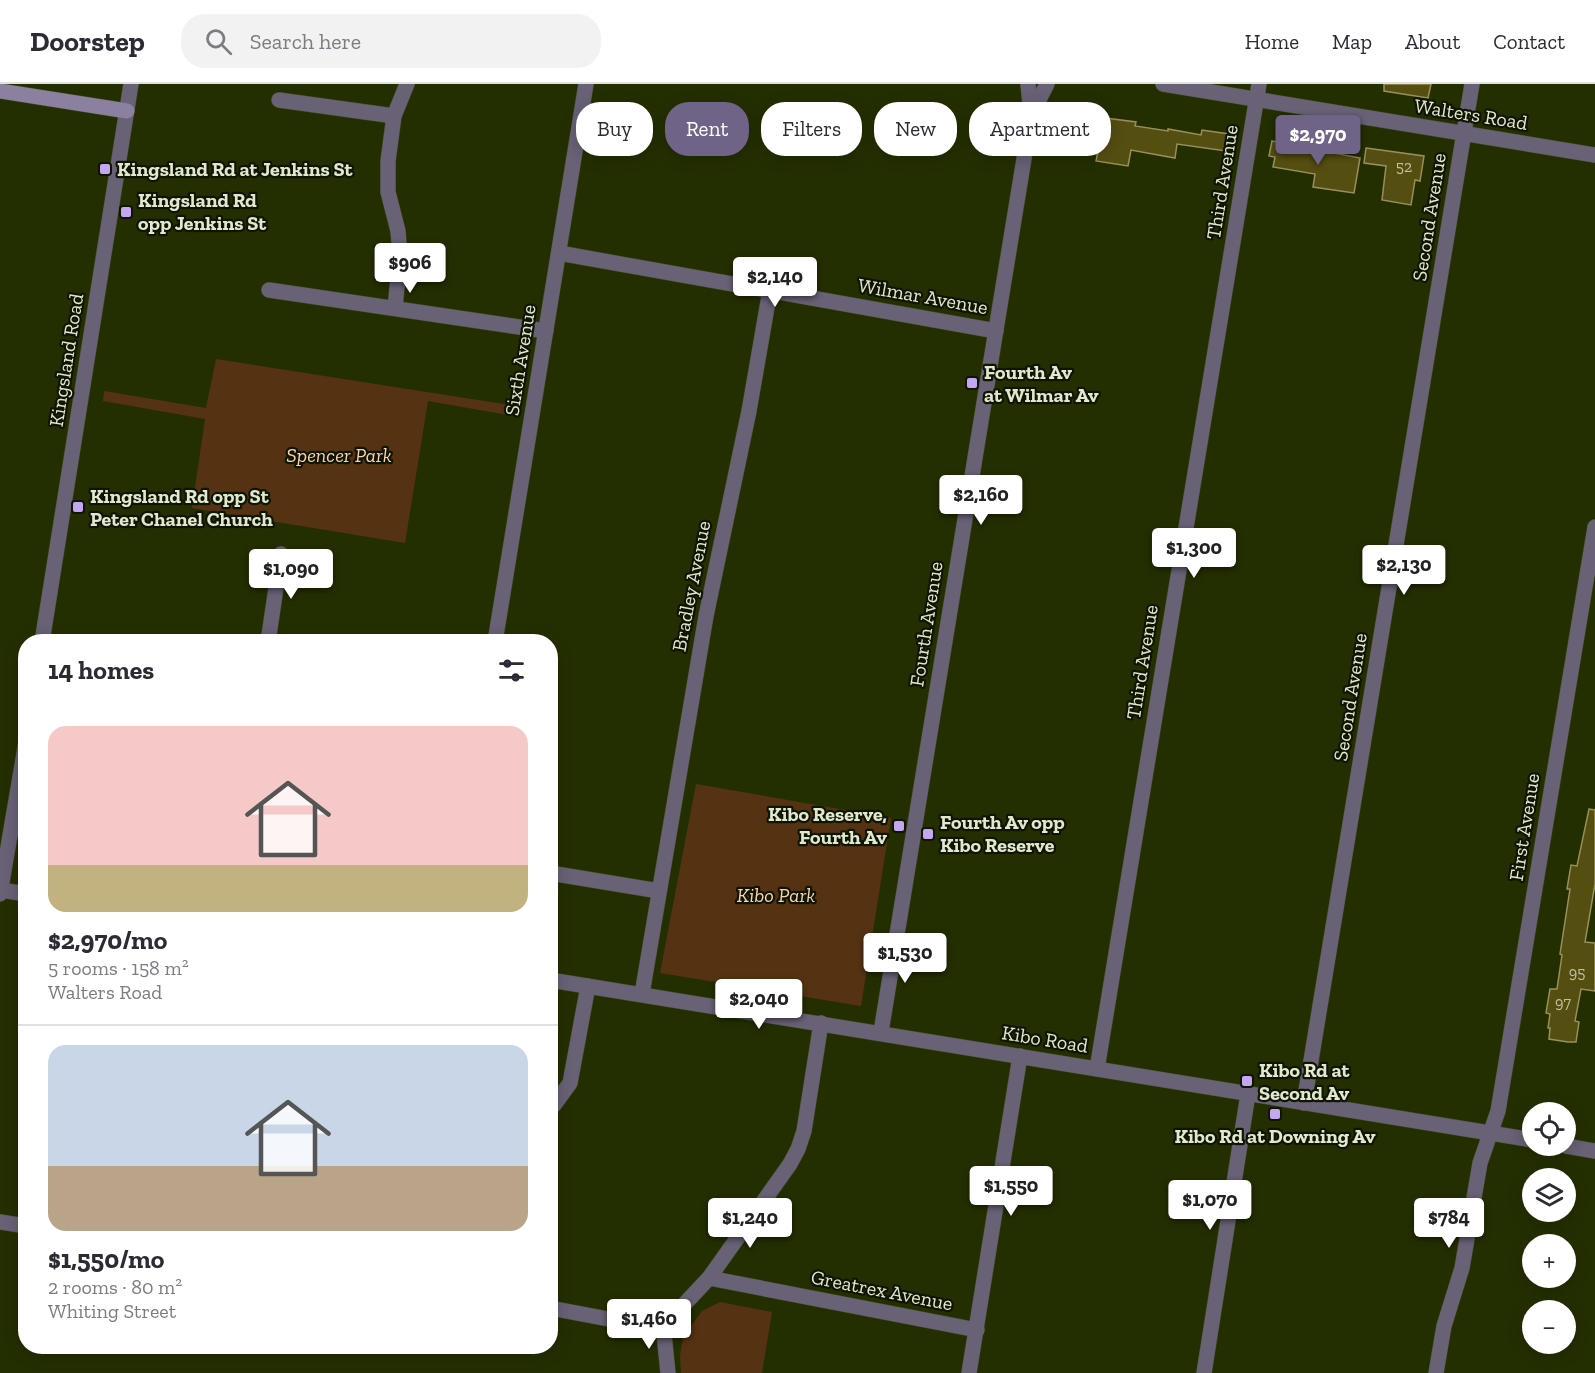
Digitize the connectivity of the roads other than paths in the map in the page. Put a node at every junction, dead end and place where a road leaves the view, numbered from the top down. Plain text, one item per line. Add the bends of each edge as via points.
1 (131, 84) edge
2 (407, 84) edge
3 (586, 84) edge
4 (1028, 84) edge
5 (1047, 84) edge
6 (1163, 84) edge
7 (1472, 84) edge
8 (0, 91) edge
9 (1258, 92) edge
10 (279, 100) dead end
11 (1030, 102) edge
12 (1038, 102) edge
13 (127, 111) junction
14 (394, 116) junction
15 (1464, 134) junction
16 (1595, 155) edge
17 (1024, 156) edge
18 (558, 253) junction
19 (268, 290) dead end
20 (770, 290) junction
21 (395, 308) junction
22 (546, 331) junction
23 (996, 331) junction
24 (1595, 527) edge
25 (281, 554) dead end
26 (43, 634) edge
27 (269, 634) edge
28 (496, 634) edge
29 (18, 788) edge
30 (558, 874) edge
31 (659, 891) junction
32 (0, 892) edge
33 (18, 893) edge
34 (558, 981) edge
35 (588, 986) junction
36 (642, 994) junction
37 (821, 1023) junction
38 (881, 1032) junction
39 (1020, 1056) junction
40 (1096, 1069) junction
41 (1248, 1094) junction
42 (558, 1100) edge
43 (1304, 1103) junction
44 (1490, 1133) junction
45 (1522, 1138) edge
46 (1576, 1148) edge
47 (1595, 1151) edge
48 (0, 1222) edge
49 (18, 1225) edge
50 (709, 1278) junction
51 (558, 1310) edge
52 (663, 1324) junction
53 (977, 1330) junction
54 (668, 1373) edge
55 (969, 1373) edge
56 (1204, 1373) edge
57 (1436, 1373) edge

1 - 13 street, Kingsland Road
2 - 14 street
3 - 18 street, Sixth Avenue
4 - 11 street, Fourth Avenue
5 - 12 street, Fourth Avenue
6 - 9 street, Walters Road
7 - 15 street, Second Avenue
8 - 13 street
9 - 15 street, Walters Road
9 - 40 street, Third Avenue
10 - 14 street
13 - 26 street, Kingsland Road
14 - 21 street via 388,192 400,257
15 - 16 street, Walters Road
15 - 43 street, Second Avenue
17 - 23 street, Fourth Avenue
18 - 20 street, Wilmar Avenue
18 - 22 street, Sixth Avenue
19 - 21 street
20 - 23 street, Wilmar Avenue
20 - 31 street, Bradley Avenue via 706,616
21 - 22 street
22 - 28 street, Sixth Avenue
23 - 38 street, Fourth Avenue
24 - 44 street, First Avenue via 1498,1111
25 - 27 street
29 - 32 street
30 - 31 street
31 - 36 street, Bradley Avenue
32 - 33 street
34 - 35 street, Kibo Road
35 - 36 street, Kibo Road
35 - 42 street via 570,1083
36 - 37 street, Kibo Road
37 - 38 street, Kibo Road
37 - 50 street via 798,1149
38 - 39 street, Kibo Road
39 - 40 street, Kibo Road
39 - 53 street
40 - 41 street, Kibo Road
41 - 43 street, Kibo Road
41 - 56 street
43 - 44 street, Kibo Road
44 - 45 street, Kibo Road
44 - 57 street, First Avenue via 1480,1163 1462,1268 1444,1326
46 - 47 street
48 - 49 street
50 - 52 street
50 - 53 street, Greatrex Avenue
51 - 52 street via 635,1324
52 - 54 street
53 - 55 street

